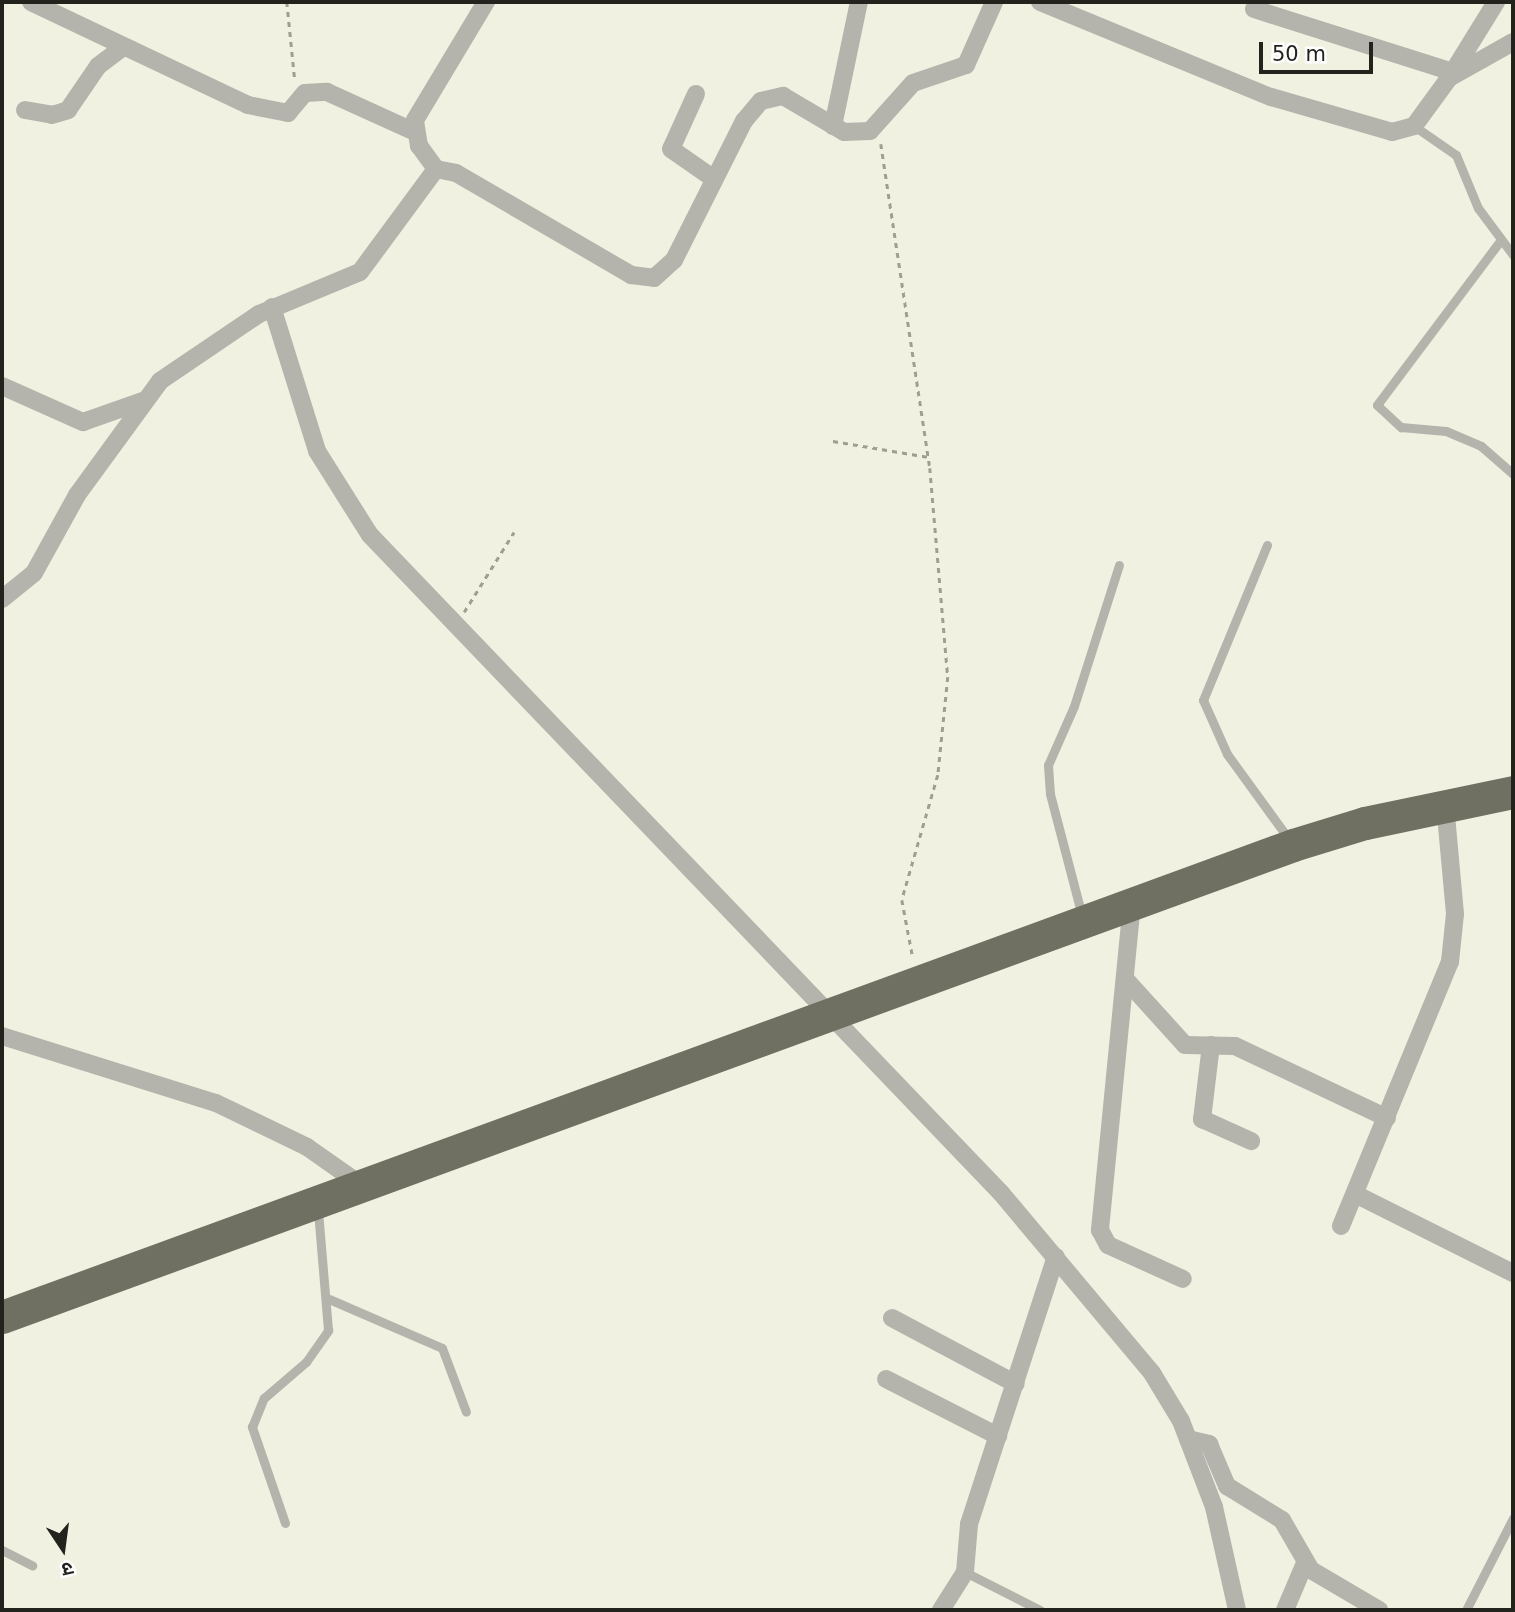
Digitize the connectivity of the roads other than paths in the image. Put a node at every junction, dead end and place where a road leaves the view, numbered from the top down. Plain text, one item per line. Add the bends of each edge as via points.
1 (31, 2) edge
2 (486, 2) edge
3 (859, 2) edge
4 (995, 2) edge
5 (1040, 2) edge
6 (1496, 2) edge
7 (1254, 9) dead end
8 (1513, 42) edge
9 (123, 47) junction
10 (1451, 75) junction
11 (696, 94) dead end
12 (24, 110) dead end
13 (832, 126) junction
14 (1413, 126) junction
15 (413, 131) junction
16 (436, 169) junction
17 (714, 179) junction
18 (1500, 241) junction
19 (1513, 255) edge
20 (283, 302) junction
21 (2, 386) edge
22 (144, 401) junction
23 (1513, 474) edge
24 (1267, 545) dead end
25 (1119, 565) dead end
26 (2, 599) edge
27 (1513, 792) edge
28 (1445, 804) junction
29 (1293, 845) junction
30 (1132, 903) junction
31 (1084, 921) junction
32 (1127, 981) junction
33 (839, 1010) junction
34 (2, 1036) edge
35 (1211, 1045) junction
36 (1387, 1118) junction
37 (1251, 1141) dead end
38 (360, 1185) junction
39 (1355, 1194) junction
40 (317, 1201) junction
41 (1341, 1226) dead end
42 (1056, 1257) junction
43 (1513, 1273) edge
44 (1184, 1279) dead end
45 (329, 1299) junction
46 (2, 1317) edge
47 (892, 1318) dead end
48 (886, 1379) dead end
49 (1016, 1384) junction
50 (466, 1412) dead end
51 (998, 1436) junction
52 (1193, 1439) junction
53 (1513, 1518) edge
54 (285, 1523) dead end
55 (2, 1550) edge
56 (1305, 1563) junction
57 (32, 1565) dead end
58 (965, 1572) junction
59 (941, 1610) edge
60 (1040, 1610) edge
61 (1237, 1610) edge
62 (1285, 1610) edge
63 (1379, 1610) edge
64 (1466, 1610) edge

1 - 9 street
2 - 15 street
3 - 13 street
4 - 13 street via 967,65 913,83 878,127 858,134
5 - 14 street via 1270,97 1392,132
6 - 10 street
7 - 10 street
8 - 10 street
9 - 12 street via 98,66 68,110
9 - 15 street via 274,113 327,92
10 - 14 street
11 - 17 street via 671,149
13 - 17 street via 794,100 770,97 749,114
14 - 18 lane via 1456,155 1471,196
15 - 16 street
16 - 17 street via 456,173 643,278 665,273
16 - 20 street via 360,272
18 - 19 lane
18 - 23 lane via 1377,405 1401,427 1446,431 1481,446
20 - 22 street via 194,355
20 - 33 street via 305,424 356,518
21 - 22 street via 83,422
22 - 26 street via 131,429 77,495 34,573
24 - 29 lane via 1203,700 1227,754
25 - 31 lane via 1074,706 1048,765 1049,794
27 - 28 highway
28 - 29 highway
28 - 36 street via 1455,940
29 - 30 highway
30 - 31 highway
30 - 32 street
31 - 33 highway
32 - 35 street via 1174,1039
32 - 44 street via 1100,1230 1108,1245
33 - 38 highway
33 - 42 street
34 - 38 street via 216,1103 307,1147
35 - 36 street via 1250,1052
35 - 37 street via 1202,1118
36 - 39 street
38 - 40 highway
39 - 41 street
39 - 43 street
40 - 45 lane
40 - 46 highway
42 - 49 street
42 - 52 street via 1153,1373
45 - 50 lane via 442,1348
45 - 54 lane via 321,1344 264,1398 253,1417 254,1442
47 - 49 street
48 - 51 street
49 - 51 street
51 - 58 street via 969,1524
52 - 56 street via 1209,1444 1233,1492 1282,1520
52 - 61 street via 1231,1566
53 - 64 lane
55 - 57 lane
56 - 62 street
56 - 63 street
58 - 59 street
58 - 60 lane

